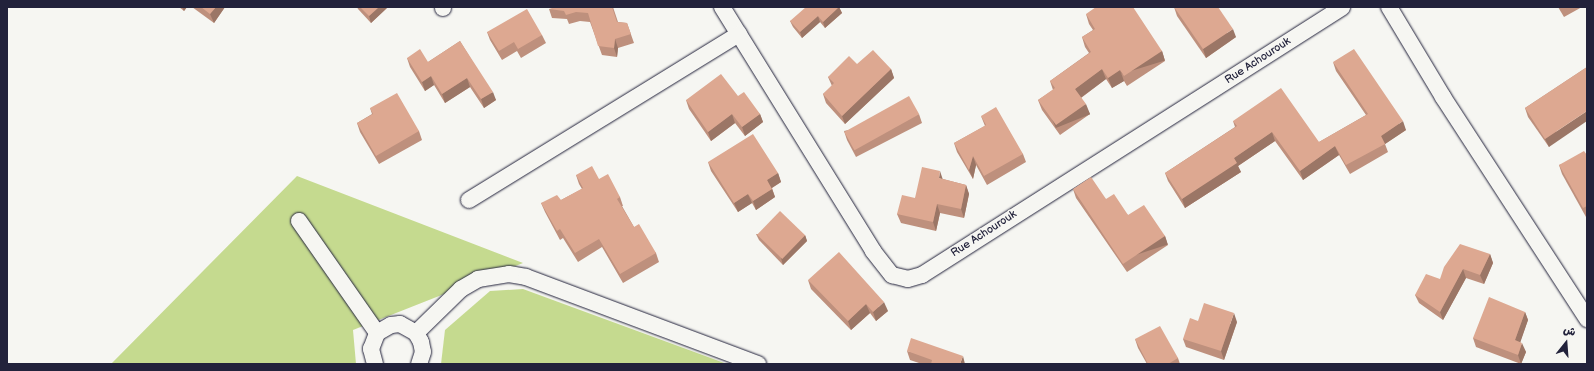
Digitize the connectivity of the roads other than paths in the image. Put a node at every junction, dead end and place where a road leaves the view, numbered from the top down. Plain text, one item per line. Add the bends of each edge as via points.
1 (722, 7) edge
2 (1342, 7) edge
3 (1393, 8) edge
4 (739, 34) junction
5 (469, 200) dead end
6 (299, 221) dead end
7 (1587, 319) edge
8 (377, 333) junction
9 (416, 333) junction
10 (375, 364) edge
11 (419, 364) edge
12 (758, 364) edge

1 - 4 street, Rue Achourouk
2 - 4 street, Rue Achourouk via 1015,213 922,275 908,279 892,276 873,251
3 - 7 street via 1443,97
4 - 5 street
6 - 8 street
8 - 9 street via 391,325 400,324
8 - 10 street via 371,349
9 - 11 street via 423,352
9 - 12 street via 461,289 478,279 509,274 526,277

